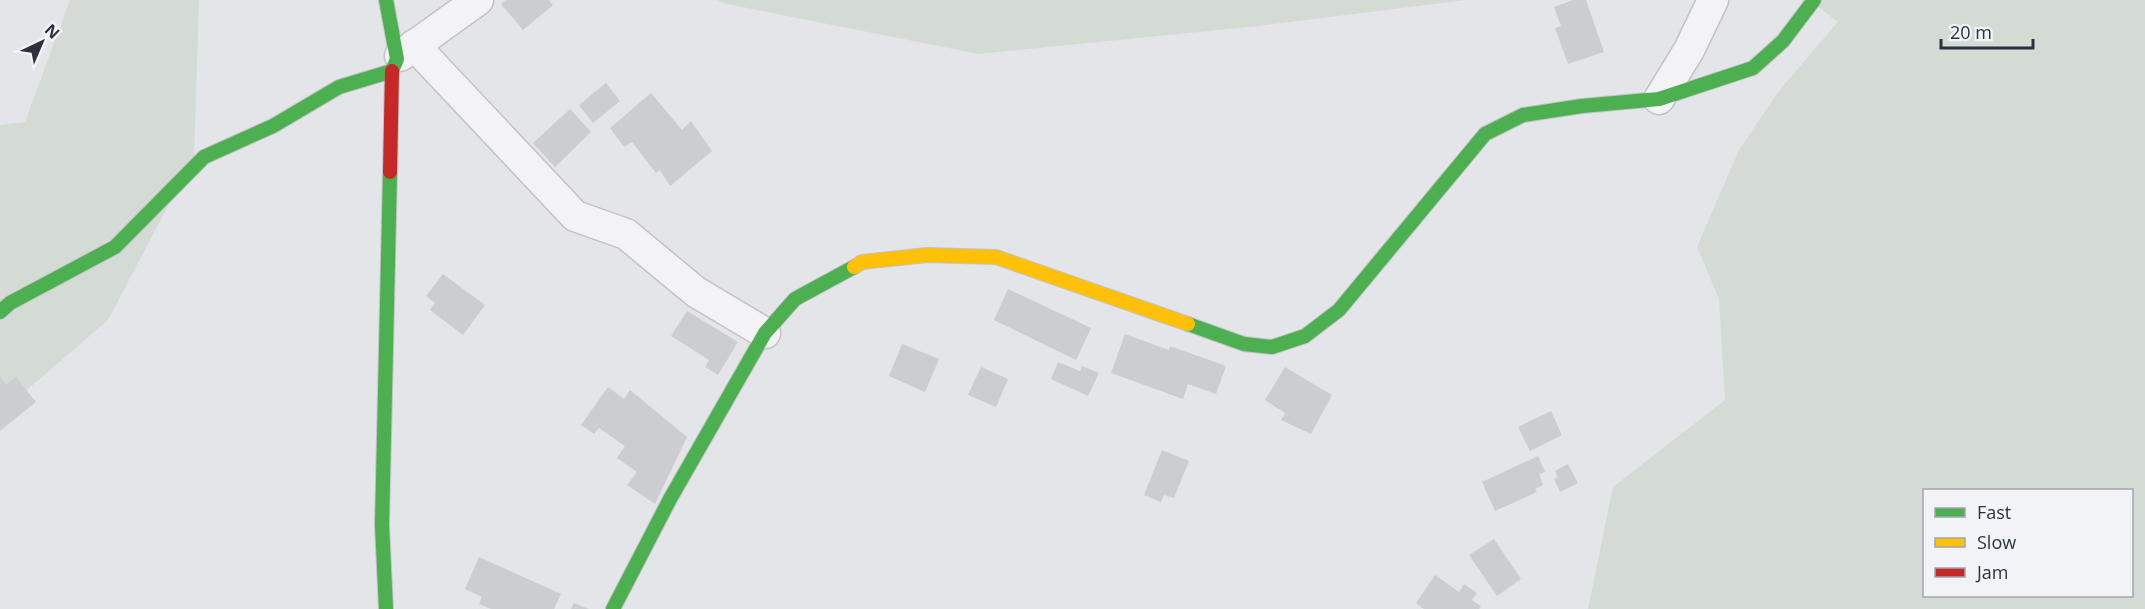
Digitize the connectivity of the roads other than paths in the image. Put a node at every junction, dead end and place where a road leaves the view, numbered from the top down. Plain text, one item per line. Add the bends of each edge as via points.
1 (386, 0) edge
2 (478, 0) edge
3 (1713, 0) edge
4 (1814, 0) edge
5 (401, 58) junction
6 (1659, 99) junction
7 (0, 312) edge
8 (765, 333) junction
9 (386, 609) edge
10 (613, 609) edge

1 - 5 street
2 - 5 street
3 - 6 street
4 - 6 street via 1783,41 1753,68
5 - 7 street via 339,87 273,126 204,157 115,247
5 - 8 street via 575,216 626,234 696,292
5 - 9 street via 382,525
6 - 8 street via 1523,116 1485,134 1339,310 1305,336 1272,347 1244,344 996,257 927,255 862,262 795,299
8 - 10 street via 670,499

